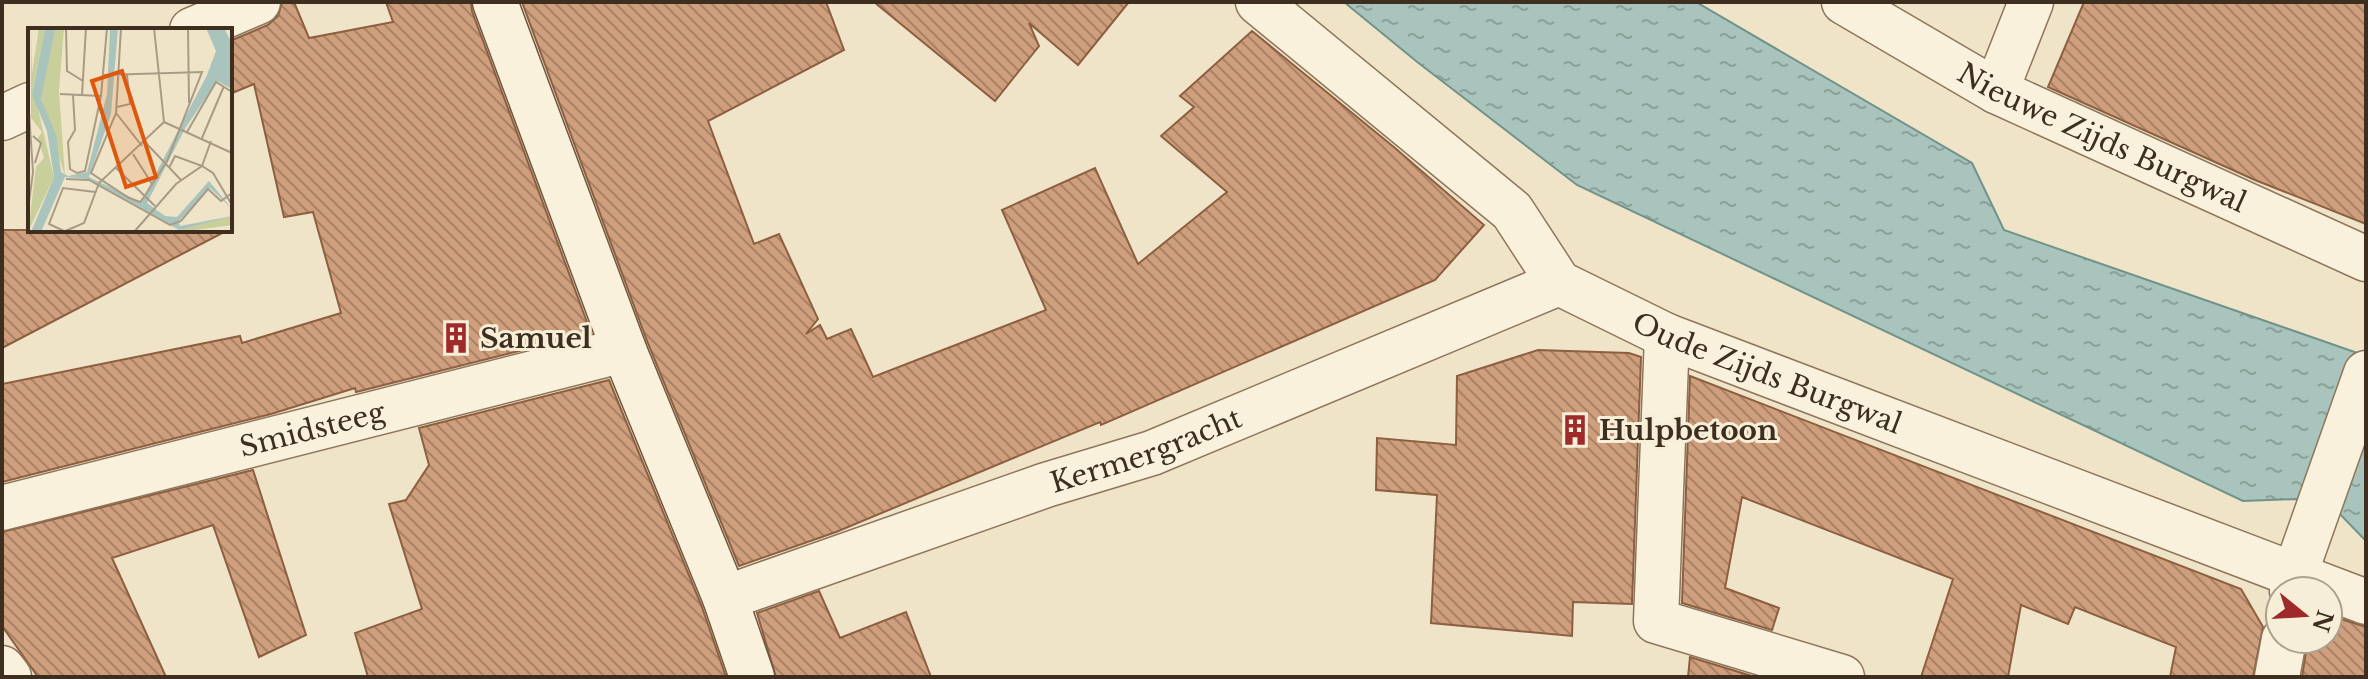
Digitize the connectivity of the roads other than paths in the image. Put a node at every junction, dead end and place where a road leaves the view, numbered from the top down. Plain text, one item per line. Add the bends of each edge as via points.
1 (258, 2) edge
2 (495, 2) edge
3 (1258, 2) edge
4 (1844, 2) edge
5 (2031, 2) edge
6 (197, 28) edge
7 (1996, 91) junction
8 (28, 106) edge
9 (2, 118) edge
10 (2366, 259) edge
11 (1559, 283) junction
12 (1667, 336) junction
13 (624, 350) junction
14 (2366, 373) edge
15 (2, 508) edge
16 (2275, 575) edge
17 (2295, 575) edge
18 (2344, 596) edge
19 (725, 598) junction
20 (2366, 602) edge
21 (2281, 655) edge
22 (2, 668) edge
23 (9, 677) edge
24 (752, 677) edge
25 (1842, 677) edge
26 (2277, 677) edge

1 - 6 street
2 - 13 street
3 - 11 street via 1512,211
4 - 7 street, Nieuwe Zijds Burgwal
5 - 7 street
7 - 10 street, Nieuwe Zijds Burgwal
8 - 9 street
11 - 12 street, Oude Zijds Burgwal
11 - 19 street, Kermergracht via 1152,453
12 - 16 street, Oude Zijds Burgwal
12 - 25 street via 1656,621
13 - 15 street, Smidsteeg
13 - 19 street
14 - 17 street
18 - 20 street, Oude Zijds Burgwal
19 - 24 street
21 - 26 street
22 - 23 street

